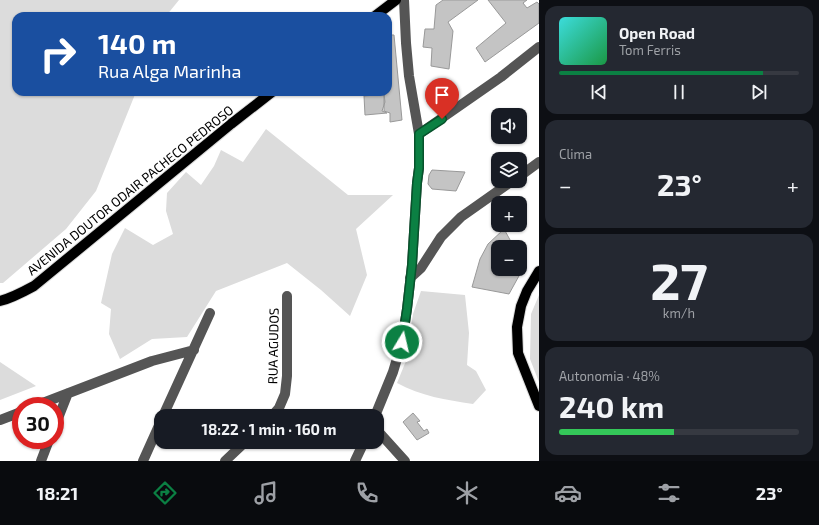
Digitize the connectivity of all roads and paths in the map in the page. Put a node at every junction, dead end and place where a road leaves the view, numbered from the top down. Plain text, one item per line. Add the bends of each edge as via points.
1 (396, 0) edge
2 (404, 0) edge
3 (380, 12) edge
4 (539, 47) edge
5 (267, 96) edge
6 (419, 134) junction
7 (539, 162) edge
8 (527, 171) edge
9 (502, 188) edge
10 (539, 271) edge
11 (410, 278) junction
12 (287, 296) dead end
13 (0, 301) edge
14 (210, 313) dead end
15 (194, 350) junction
16 (68, 393) junction
17 (58, 397) edge
18 (64, 403) edge
19 (539, 406) edge
20 (167, 409) edge
21 (278, 409) edge
22 (378, 409) edge
23 (12, 415) edge
24 (0, 420) edge
25 (154, 437) edge
26 (384, 438) edge
27 (46, 449) edge
28 (238, 449) edge
29 (361, 449) edge
30 (41, 461) edge
31 (143, 461) edge
32 (225, 461) edge
33 (355, 461) edge
34 (405, 461) edge

1 - 3 main road
2 - 6 street via 409,76
4 - 6 street
5 - 13 main road, AVENIDA DOUTOR ODAIR PACHECO PEDROSO via 34,286
6 - 11 street via 419,168
7 - 8 street
9 - 11 street via 461,217 441,237 421,268
10 - 19 main road via 521,306 518,354
11 - 22 street via 402,342
12 - 21 street, RUA AGUDOS via 287,376 285,394
14 - 15 street
15 - 16 street via 152,361
15 - 20 street
16 - 17 street
16 - 18 street
23 - 24 street
25 - 31 street
26 - 34 street
27 - 30 street
28 - 32 street
29 - 33 street

